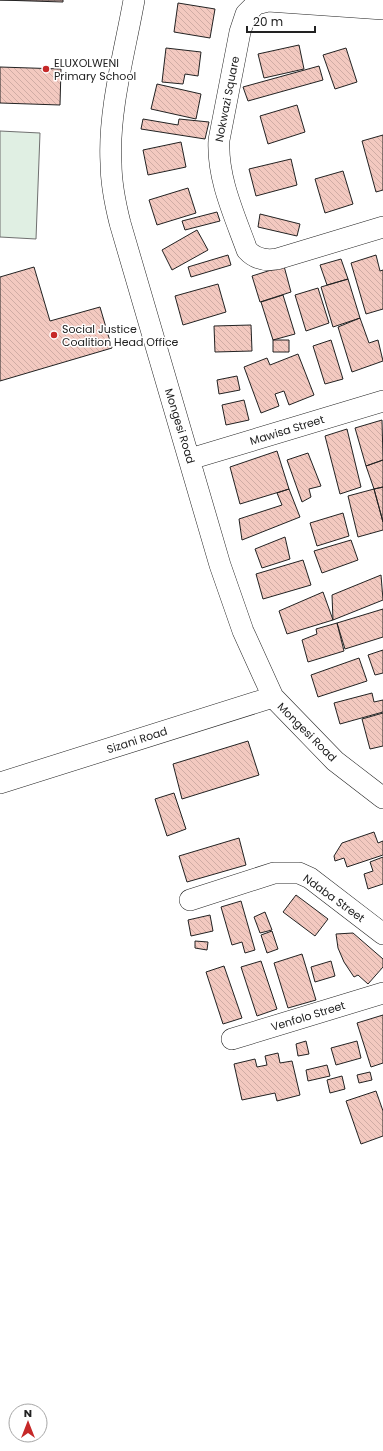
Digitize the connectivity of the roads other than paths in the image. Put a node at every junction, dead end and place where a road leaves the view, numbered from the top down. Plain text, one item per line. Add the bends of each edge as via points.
1 (134, 0) edge
2 (383, 9) edge
3 (383, 227) edge
4 (383, 401) edge
5 (190, 459) junction
6 (273, 697) junction
7 (0, 783) edge
8 (383, 798) edge
9 (190, 900) dead end
10 (383, 934) edge
11 (383, 993) edge
12 (232, 1039) dead end

1 - 5 street, Mongesi Road via 111,133 110,162 114,195
2 - 3 street, Nokwazi Square via 268,1 256,4 246,14 240,32 218,156 220,173 247,250 257,258 269,260
4 - 5 street, Mawisa Street
5 - 6 street, Mongesi Road via 220,565 243,631
6 - 7 street, Sizani Road
6 - 8 street, Mongesi Road via 335,761
9 - 10 street, Ndaba Street via 274,873 299,873 310,878
11 - 12 street, Venfolo Street

